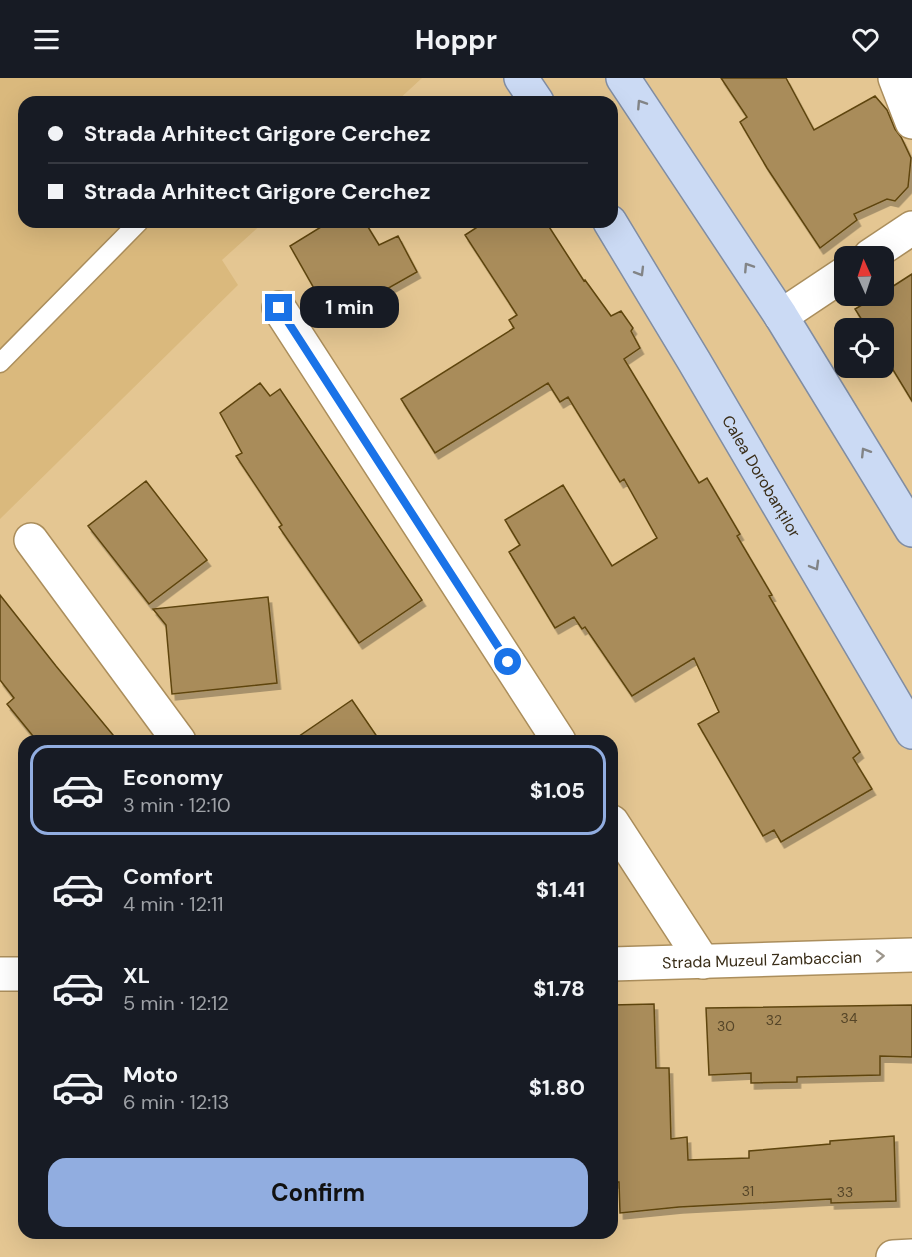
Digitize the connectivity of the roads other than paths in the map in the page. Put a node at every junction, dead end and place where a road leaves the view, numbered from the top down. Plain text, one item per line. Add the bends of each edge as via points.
1 (521, 78) edge
2 (623, 78) edge
3 (533, 96) edge
4 (133, 228) edge
5 (614, 228) edge
6 (912, 228) edge
7 (885, 246) edge
8 (834, 281) edge
9 (279, 308) dead end
10 (781, 316) junction
11 (0, 363) edge
12 (912, 530) edge
13 (31, 540) dead end
14 (912, 732) edge
15 (175, 735) edge
16 (556, 735) edge
17 (618, 831) edge
18 (912, 955) edge
19 (703, 962) junction
20 (618, 964) edge
21 (0, 974) edge
22 (18, 974) edge
23 (912, 1256) edge
24 (893, 1257) edge

1 - 3 main road
10 -> 2 main road
4 - 11 lane
5 -> 14 main road, Calea Dorobanților
6 - 7 street
8 - 10 street
9 - 16 street
12 -> 10 main road
13 - 15 street
17 - 19 street
19 -> 18 street, Strada Muzeul Zambaccian
19 - 20 street, Strada Muzeul Zambaccian
21 - 22 street
23 - 24 street

